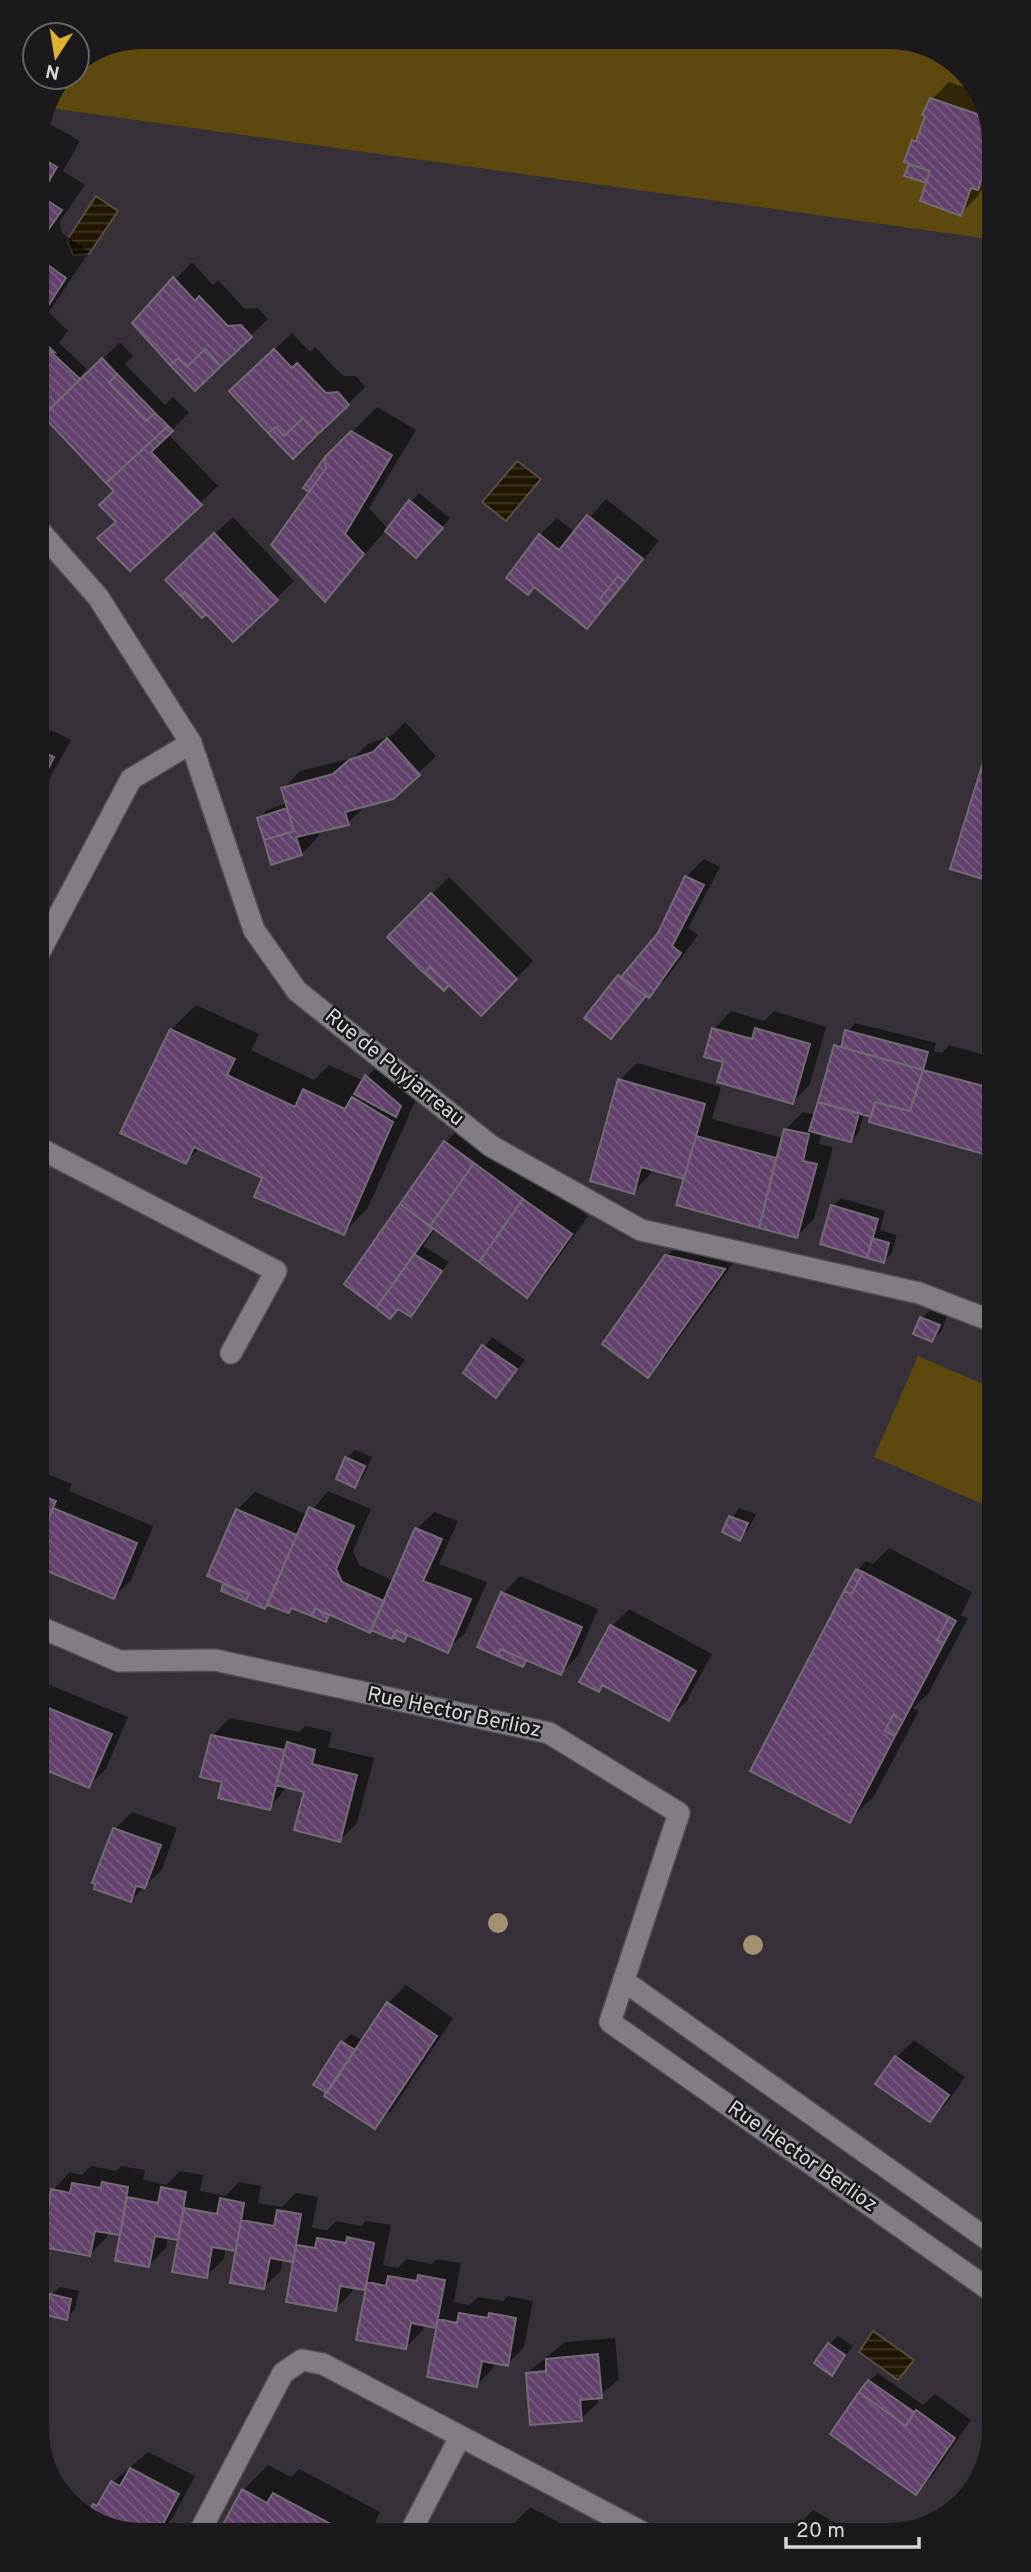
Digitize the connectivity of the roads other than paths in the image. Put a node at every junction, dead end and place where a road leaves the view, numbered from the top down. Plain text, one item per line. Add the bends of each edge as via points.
1 (49, 541) edge
2 (191, 743) junction
3 (49, 934) edge
4 (49, 1153) edge
5 (982, 1317) edge
6 (231, 1353) dead end
7 (49, 1631) edge
8 (624, 1981) junction
9 (982, 2235) edge
10 (982, 2285) edge
11 (460, 2437) junction
12 (204, 2523) edge
13 (415, 2523) edge
14 (625, 2523) edge

1 - 2 street, Rue de Puyjarreau via 98,597
2 - 3 street via 131,779
2 - 5 street, Rue de Puyjarreau via 254,930 297,991 491,1146 641,1230 919,1293
4 - 6 street via 276,1270
7 - 8 street, Rue Hector Berlioz via 119,1661 215,1660 550,1733 679,1813
8 - 9 street, Rue Hector Berlioz
8 - 10 street, Rue Hector Berlioz via 610,2022
11 - 12 street via 323,2364 302,2360 283,2373
11 - 13 street
11 - 14 street

